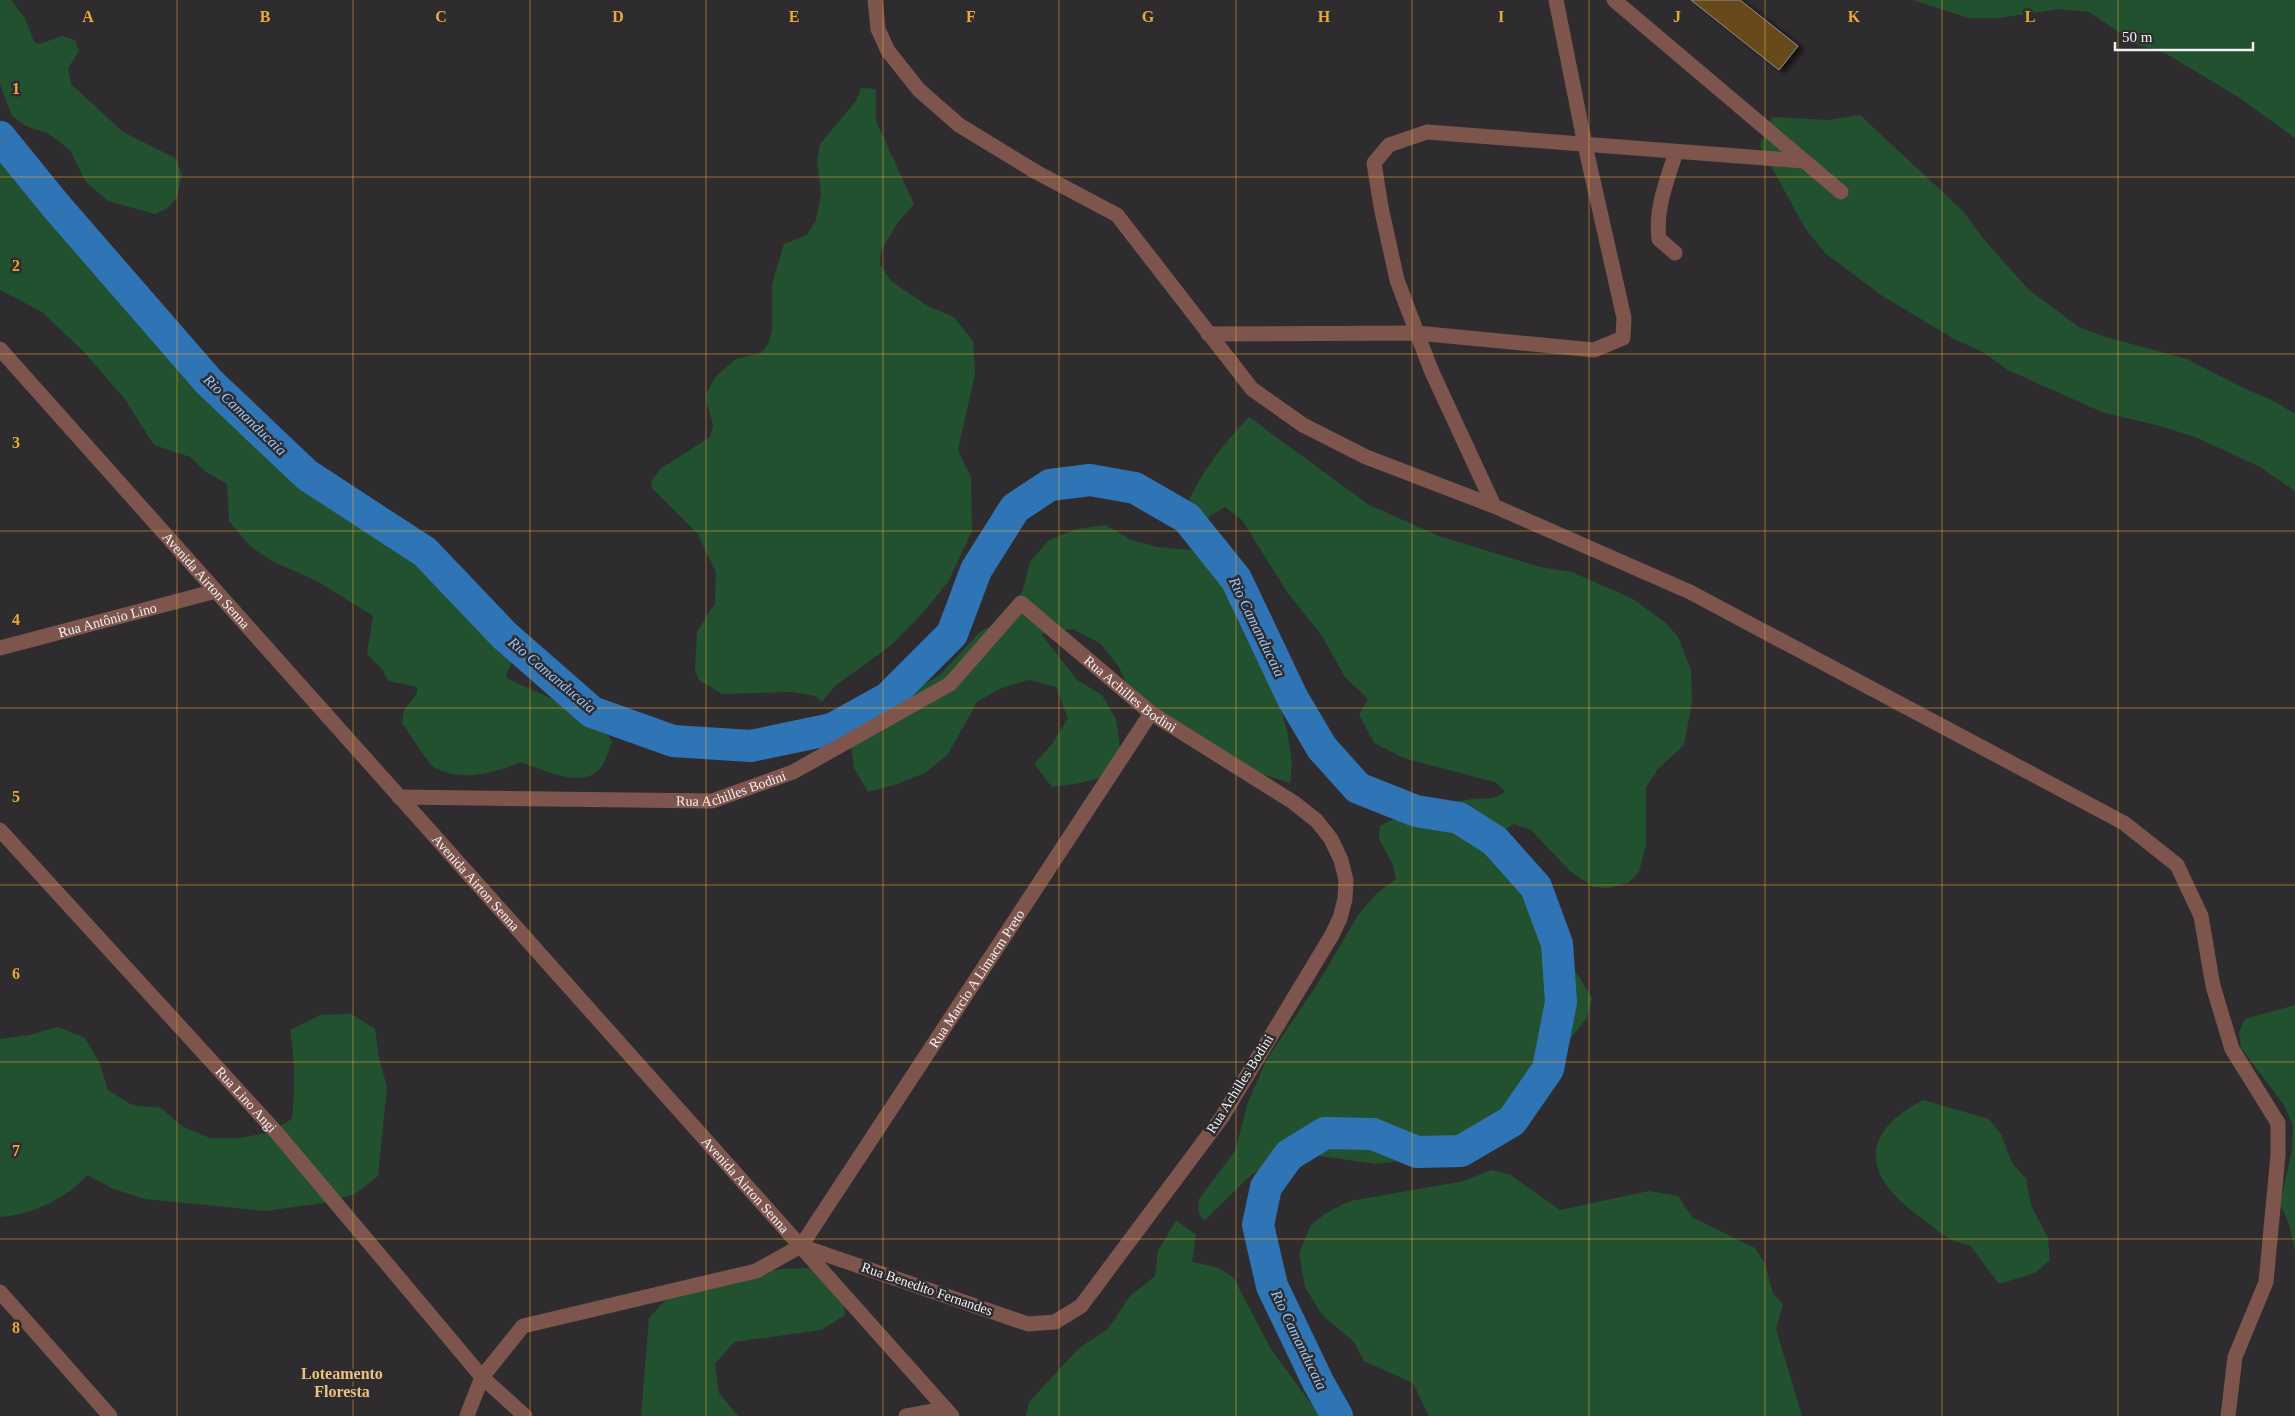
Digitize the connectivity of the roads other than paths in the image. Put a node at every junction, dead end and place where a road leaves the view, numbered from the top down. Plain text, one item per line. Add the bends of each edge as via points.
1 (875, 0) edge
2 (1556, 0) edge
3 (1614, 0) edge
4 (1585, 145) junction
5 (1676, 152) junction
6 (1804, 161) junction
7 (1841, 192) dead end
8 (1675, 253) dead end
9 (1417, 333) junction
10 (1208, 334) junction
11 (0, 349) edge
12 (1494, 506) junction
13 (216, 591) junction
14 (0, 648) edge
15 (1151, 712) junction
16 (399, 797) junction
17 (0, 830) edge
18 (801, 1246) junction
19 (0, 1292) edge
20 (1055, 1322) joint
21 (482, 1377) junction
22 (948, 1412) edge
23 (110, 1416) edge
24 (467, 1416) edge
25 (525, 1416) edge
26 (906, 1416) edge
27 (2228, 1416) edge

1 - 10 street via 878,29 888,51 919,90 959,125 1116,215
2 - 4 street
3 - 6 street
4 - 5 street
4 - 9 street via 1427,132 1390,145 1384,151 1374,163 1381,207 1397,280
4 - 9 street via 1624,318 1623,338 1594,350
5 - 6 street
5 - 8 street via 1661,201 1658,226 1659,239
6 - 7 street
9 - 10 street
9 - 12 street
10 - 12 street via 1252,389 1303,424 1366,457
11 - 13 street, Avenida Airton Senna
12 - 27 street via 1690,592 2124,823 2177,865 2201,916 2213,986 2232,1050 2278,1124 2266,1282 2235,1357
13 - 14 street, Rua Antônio Lino
13 - 16 street, Avenida Airton Senna
15 - 16 street, Rua Achilles Bodini via 1022,603 950,684 794,772 712,801
15 - 18 street, Rua Marcio A Limacm Preto
15 - 20 street, Rua Achilles Bodini via 1293,802 1317,821 1341,860 1346,899 1332,934 1222,1117 1082,1306
16 - 18 street, Avenida Airton Senna
17 - 21 street, Rua Lino Angi via 277,1133
18 - 20 street, Rua Benedito Fernandes via 1028,1324
18 - 21 street via 756,1271 523,1326
18 - 22 street, Avenida Airton Senna
19 - 23 street
21 - 24 street
21 - 25 street, Rua Lino Angi
22 - 26 street

